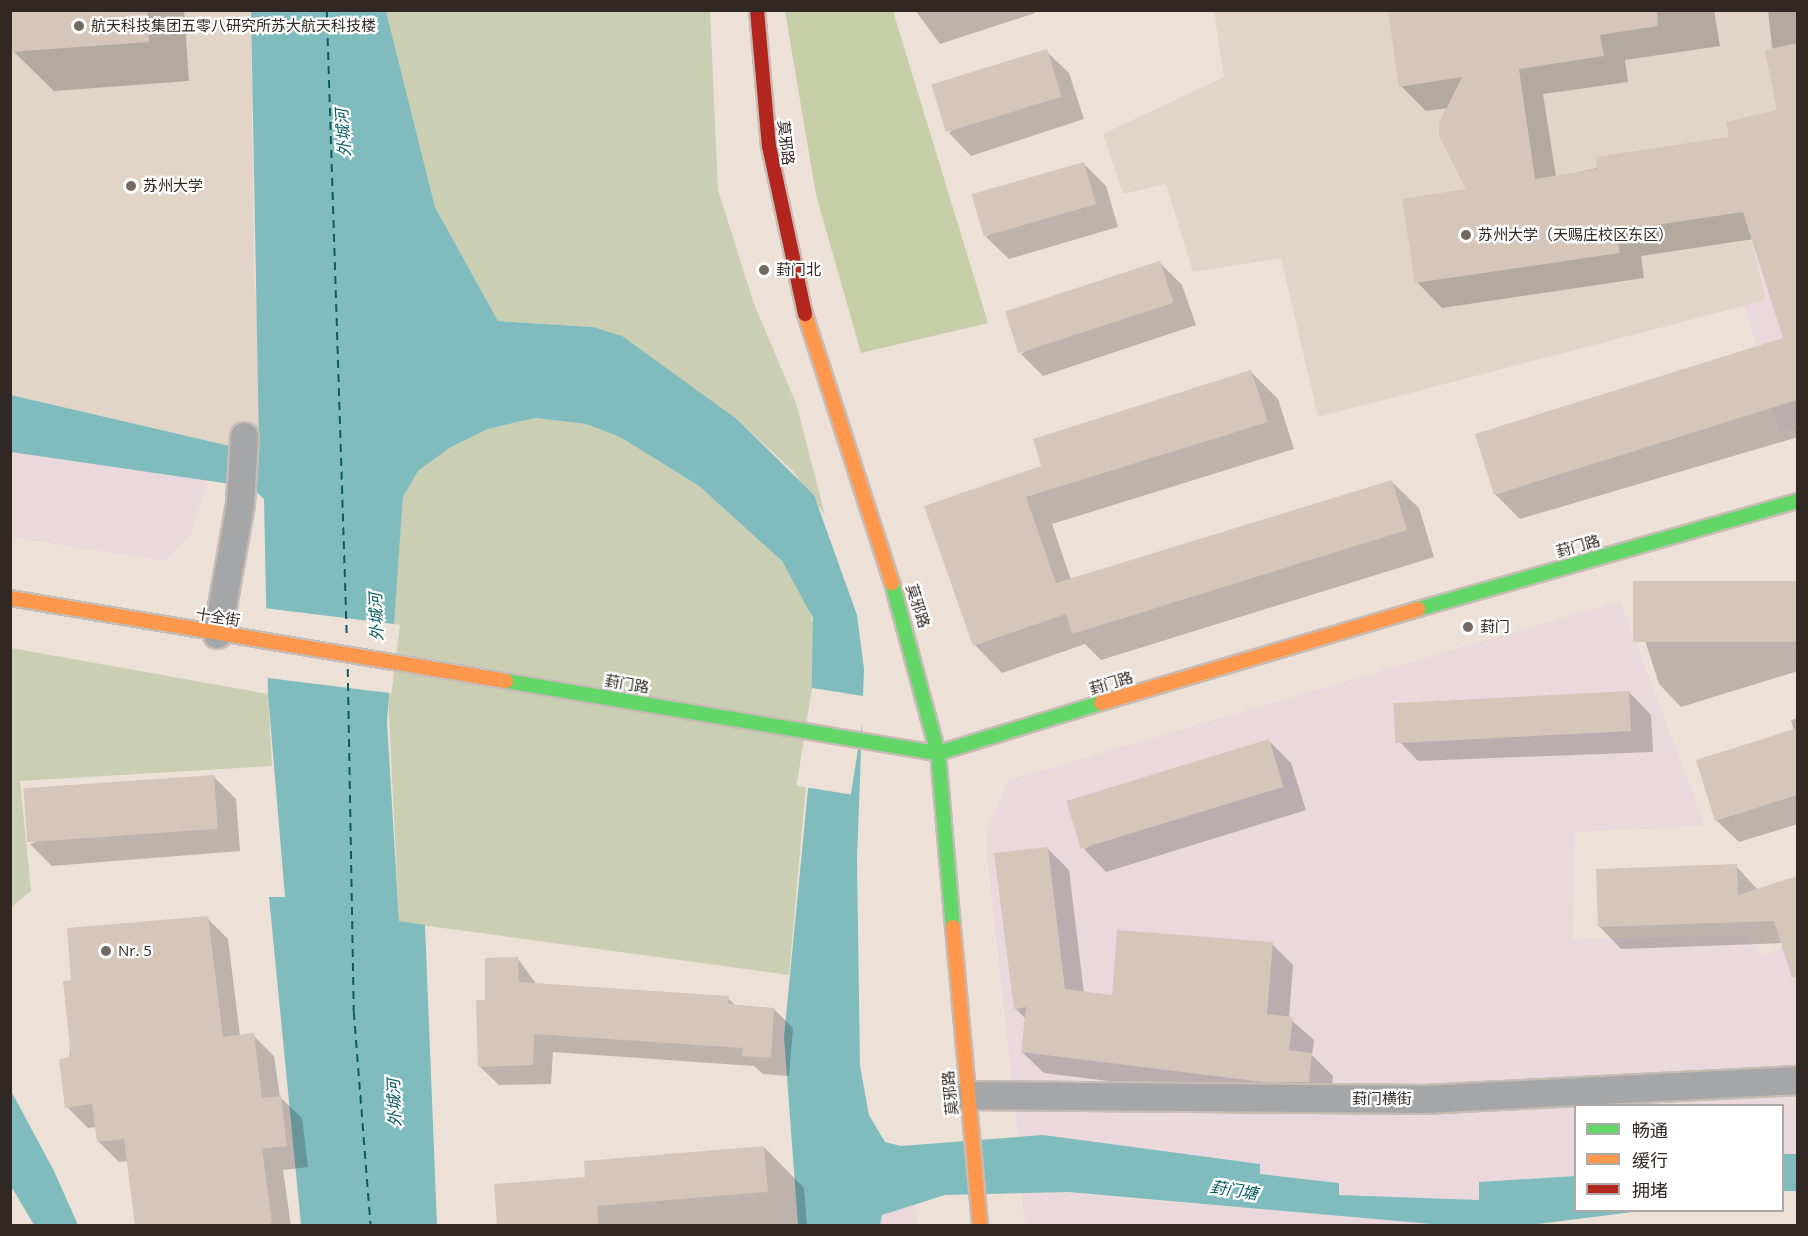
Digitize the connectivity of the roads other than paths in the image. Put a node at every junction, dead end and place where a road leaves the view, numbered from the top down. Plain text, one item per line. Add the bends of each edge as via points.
1 (757, 10) edge
2 (244, 436) dead end
3 (1797, 501) edge
4 (10, 598) edge
5 (227, 635) junction
6 (422, 664) joint
7 (938, 753) junction
8 (1797, 1080) edge
9 (966, 1095) junction
10 (980, 1226) edge

1 - 7 main road, 莫邪路 via 771,156 798,292 917,660
2 - 5 street
3 - 7 main road, 葑门路 via 1294,644
4 - 5 main road, 十全街
5 - 6 main road, 十全街
6 - 7 main road, 葑门路
7 - 9 main road, 莫邪路
8 - 9 street, 葑门横街 via 1424,1099
9 - 10 main road, 莫邪路

